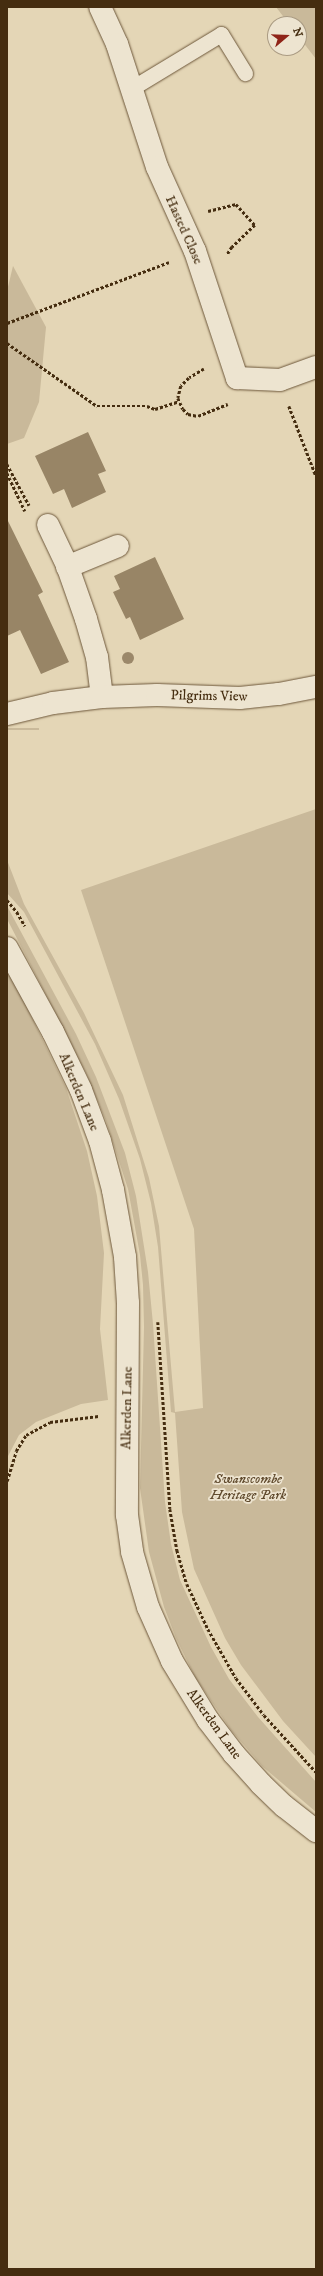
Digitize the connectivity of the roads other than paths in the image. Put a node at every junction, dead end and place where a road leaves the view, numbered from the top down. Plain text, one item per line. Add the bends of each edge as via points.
1 (100, 7) edge
2 (245, 73) dead end
3 (132, 88) junction
4 (316, 367) edge
5 (43, 524) road end
6 (118, 546) dead end
7 (67, 567) junction
8 (316, 687) edge
9 (102, 697) junction
10 (7, 714) edge
11 (7, 948) edge
12 (316, 1831) edge

1 - 3 street, Hasted Close via 117,44
2 - 3 lane via 221,34
3 - 4 street, Hasted Close via 157,167 195,251 237,378 280,380
5 - 7 street
6 - 7 street
7 - 9 street via 91,634
8 - 9 street, Pilgrims View via 240,698 157,695
9 - 10 street, Pilgrims View via 53,703
11 - 12 street, Alkerden Lane via 81,1090 100,1141 114,1190 126,1277 126,1479 129,1535 146,1600 162,1640 196,1701 234,1754 284,1806

